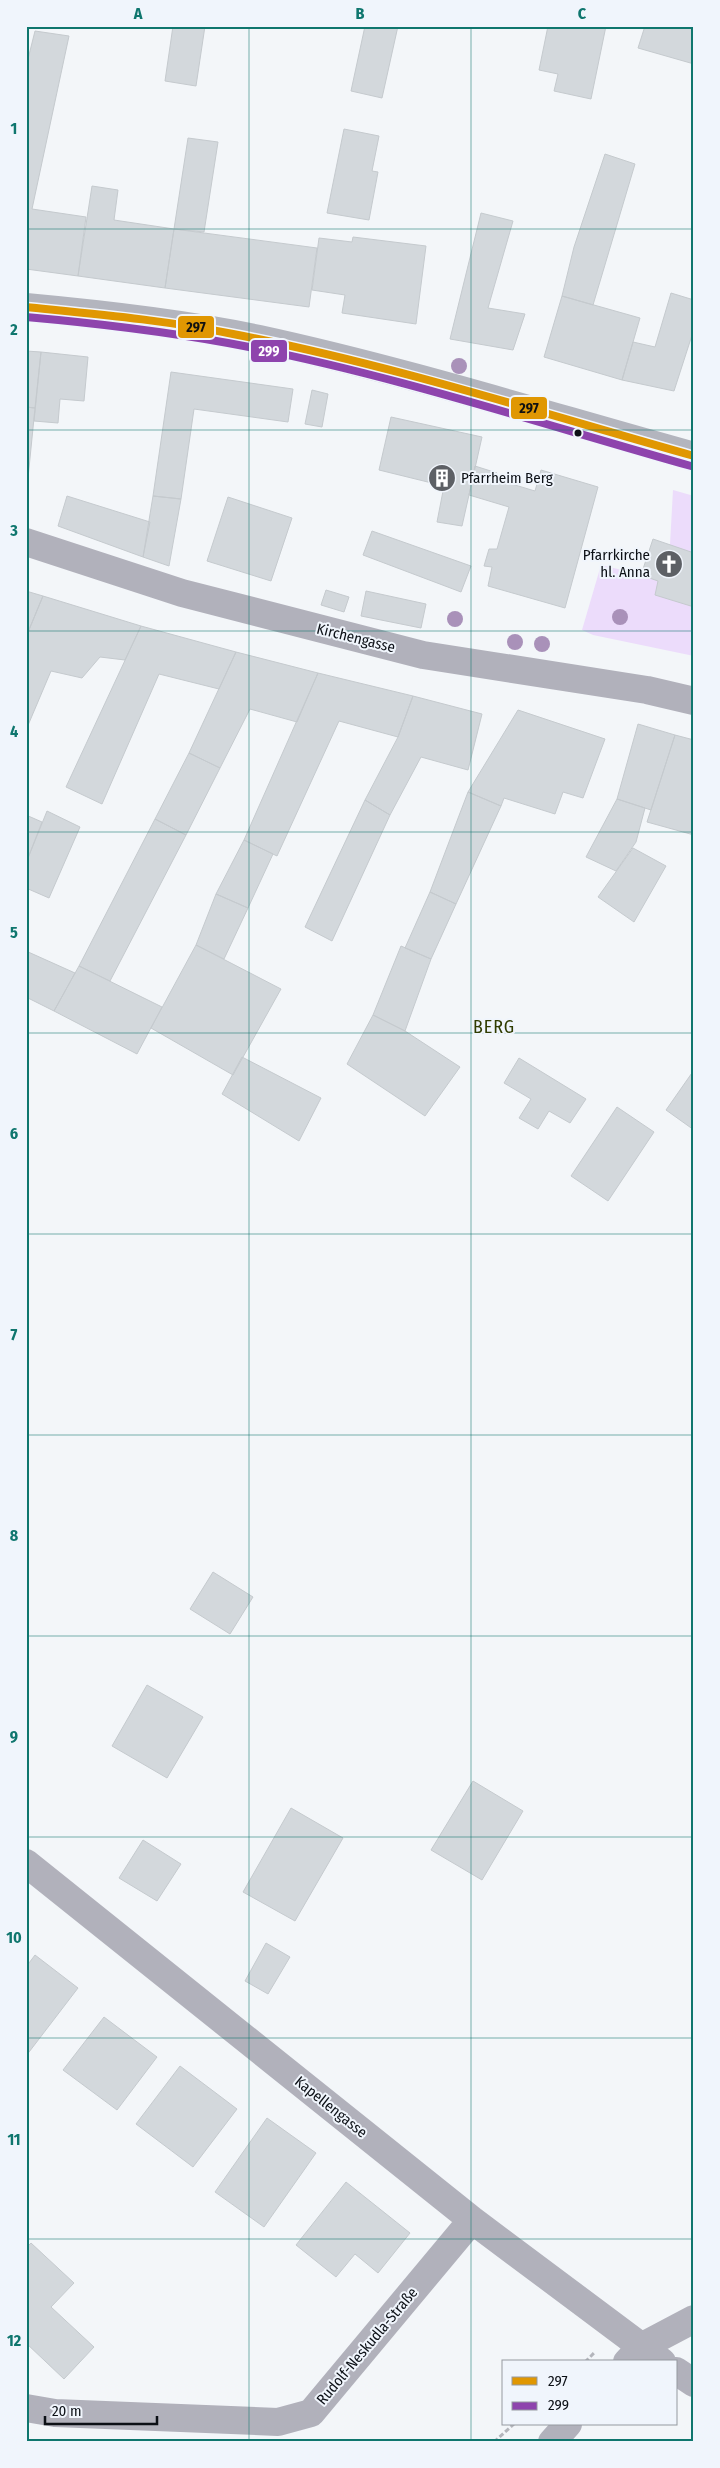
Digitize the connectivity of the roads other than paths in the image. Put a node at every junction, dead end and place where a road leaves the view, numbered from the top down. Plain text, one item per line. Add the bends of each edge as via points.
1 (26, 307) edge
2 (694, 456) edge
3 (26, 542) edge
4 (694, 701) edge
5 (26, 1862) edge
6 (472, 2220) junction
7 (694, 2319) edge
8 (643, 2357) edge
9 (678, 2372) edge
10 (694, 2383) edge
11 (26, 2408) edge
12 (566, 2426) edge
13 (552, 2442) edge

1 - 2 main road via 90,312 257,339 397,372
3 - 4 street, Kirchengasse via 182,593 424,655 647,690
5 - 6 street, Kapellengasse
6 - 8 street, Kapellengasse
6 - 11 street, Rudolf-Neskudla-Straße via 311,2413 278,2422 55,2413
7 - 8 street
9 - 10 street
12 - 13 street

